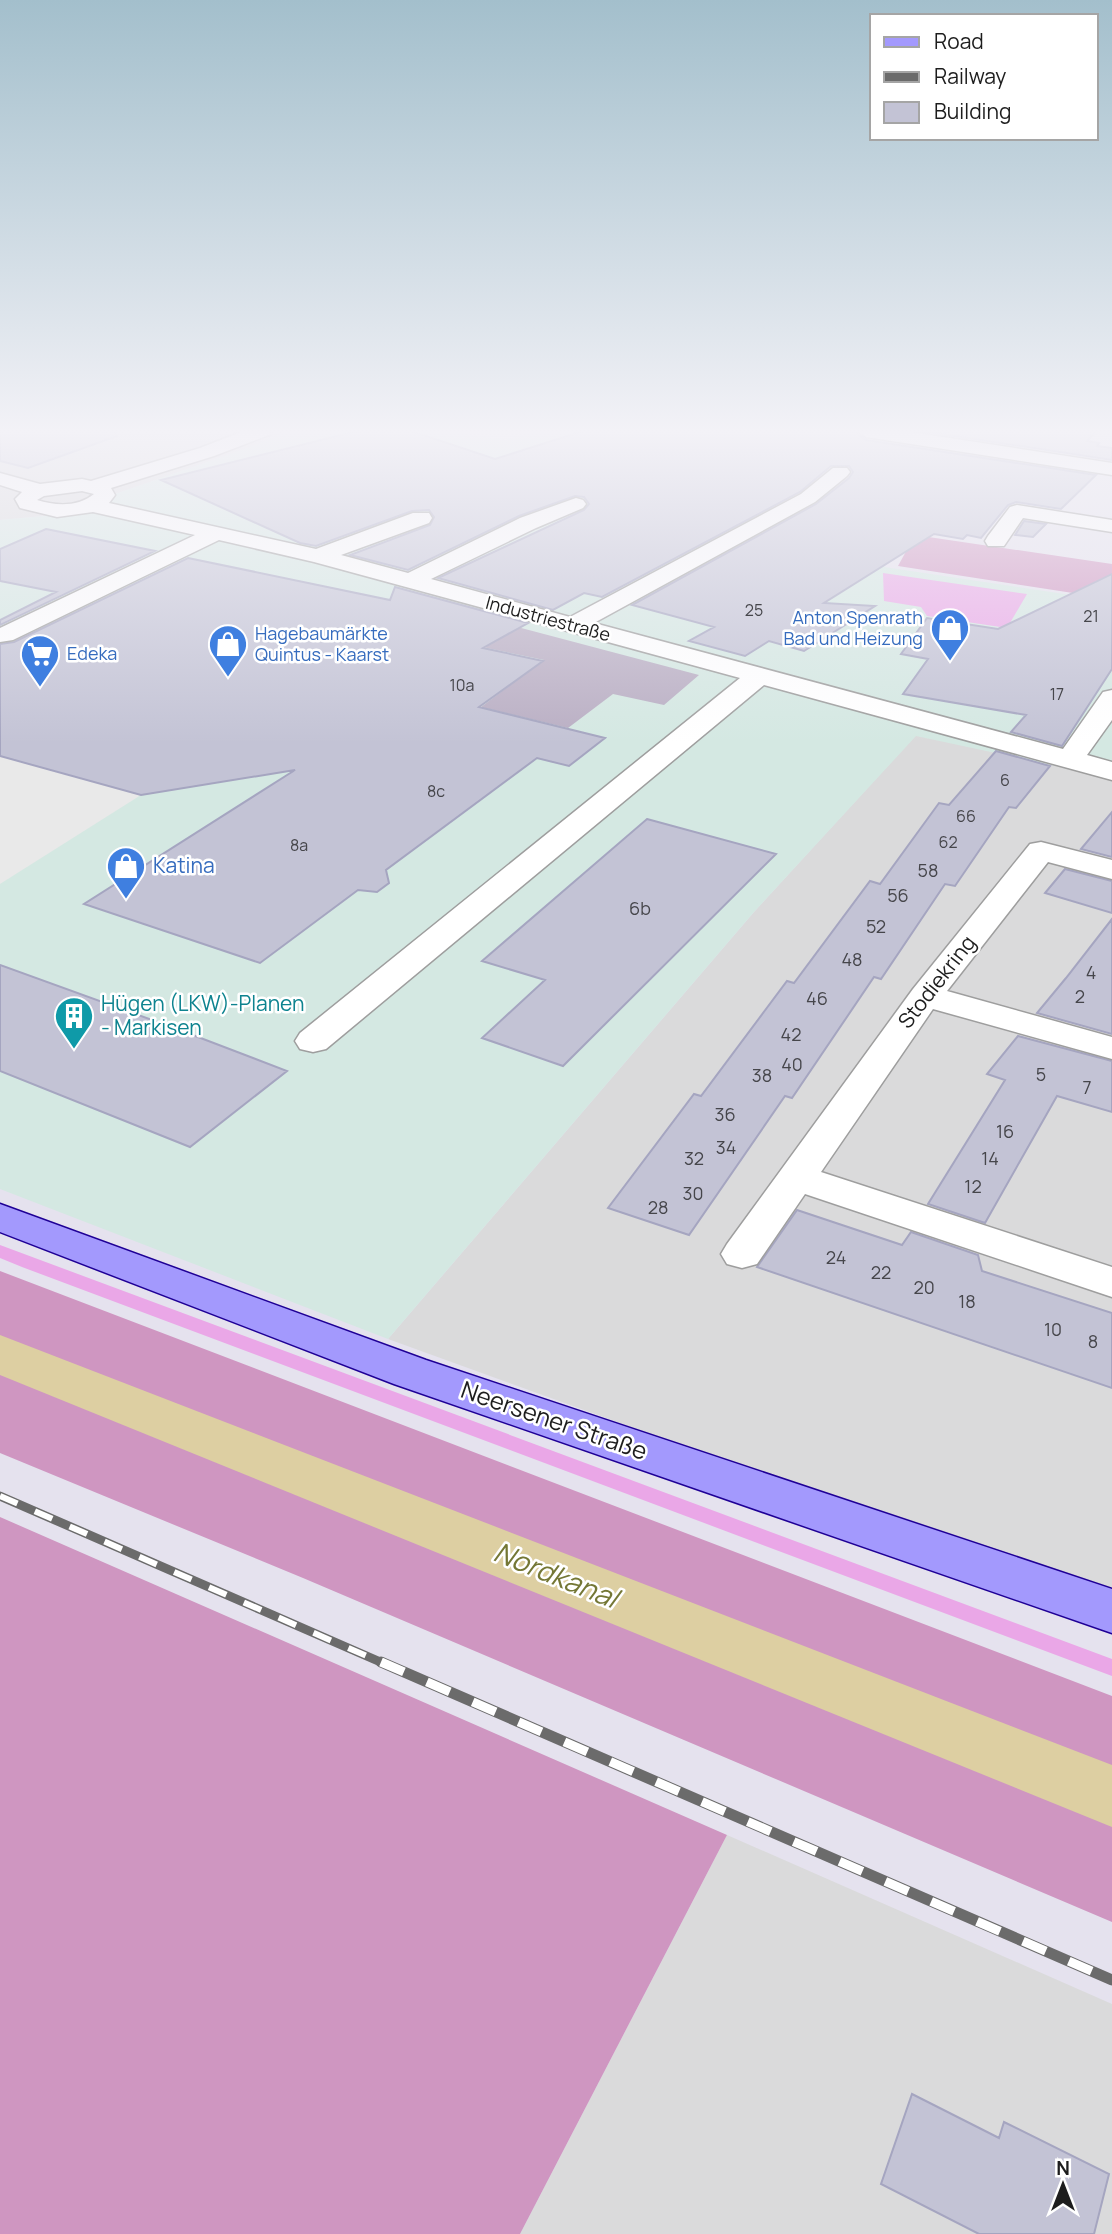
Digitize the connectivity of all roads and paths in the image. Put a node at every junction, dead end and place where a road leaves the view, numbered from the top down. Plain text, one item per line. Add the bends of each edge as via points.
1 (212, 535) edge
2 (221, 535) edge
3 (376, 535) edge
4 (503, 535) edge
5 (739, 535) edge
6 (1000, 535) edge
7 (996, 541) dead end
8 (318, 556) junction
9 (410, 581) junction
10 (573, 625) junction
11 (0, 635) edge
12 (759, 676) junction
13 (1112, 698) edge
14 (1000, 710) dead end
15 (990, 739) junction
16 (1069, 760) junction
17 (1112, 771) edge
18 (1112, 870) edge
19 (925, 996) junction
20 (313, 1041) dead end
21 (1112, 1048) edge
22 (797, 1178) junction
23 (0, 1217) edge
24 (743, 1254) dead end
25 (1112, 1282) edge
26 (1112, 1611) edge

1 - 11 street
2 - 8 street, Industriestraße
3 - 8 street
4 - 9 street
5 - 10 street
6 - 7 street
8 - 9 street, Industriestraße
9 - 10 street, Industriestraße
10 - 12 street, Industriestraße
12 - 15 street, Industriestraße
12 - 20 street
13 - 16 street
14 - 15 street
15 - 16 street, Industriestraße
16 - 17 street, Industriestraße
18 - 19 street, Stodiekring via 1041,851
19 - 21 street
19 - 22 street, Stodiekring
22 - 24 street, Stodiekring
22 - 25 street
23 - 26 main road, Neersener Straße via 410,1372

